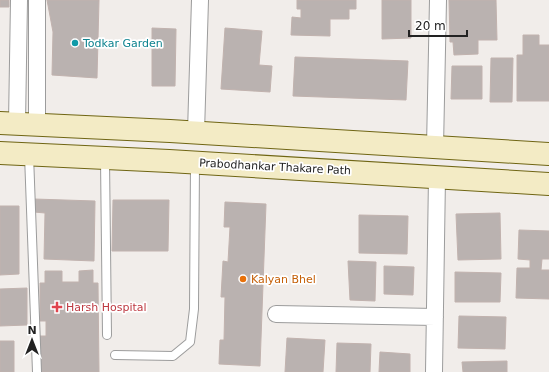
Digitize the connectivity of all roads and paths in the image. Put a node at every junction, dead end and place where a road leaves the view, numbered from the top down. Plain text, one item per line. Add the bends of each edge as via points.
1 (19, 0) edge
2 (37, 0) edge
3 (200, 0) edge
4 (438, 0) edge
5 (18, 123) edge
6 (196, 132) junction
7 (435, 147) junction
8 (0, 153) edge
9 (29, 154) junction
10 (549, 154) edge
11 (105, 158) junction
12 (195, 163) junction
13 (437, 177) junction
14 (549, 184) edge
15 (276, 314) dead end
16 (435, 317) junction
17 (107, 335) dead end
18 (115, 355) dead end
19 (37, 372) edge
20 (434, 372) edge

1 - 5 street
2 - 5 street
3 - 6 street
4 - 7 street
5 - 6 main road
6 - 7 main road
7 - 10 main road
8 - 9 main road, Prabodhankar Thakare Path
9 - 11 main road, Prabodhankar Thakare Path
9 - 19 lane
11 - 12 main road, Prabodhankar Thakare Path
11 - 17 lane
12 - 13 main road, Prabodhankar Thakare Path
12 - 18 lane via 194,309 190,342 173,356
13 - 14 main road, Prabodhankar Thakare Path
13 - 16 street
15 - 16 street
16 - 20 street

